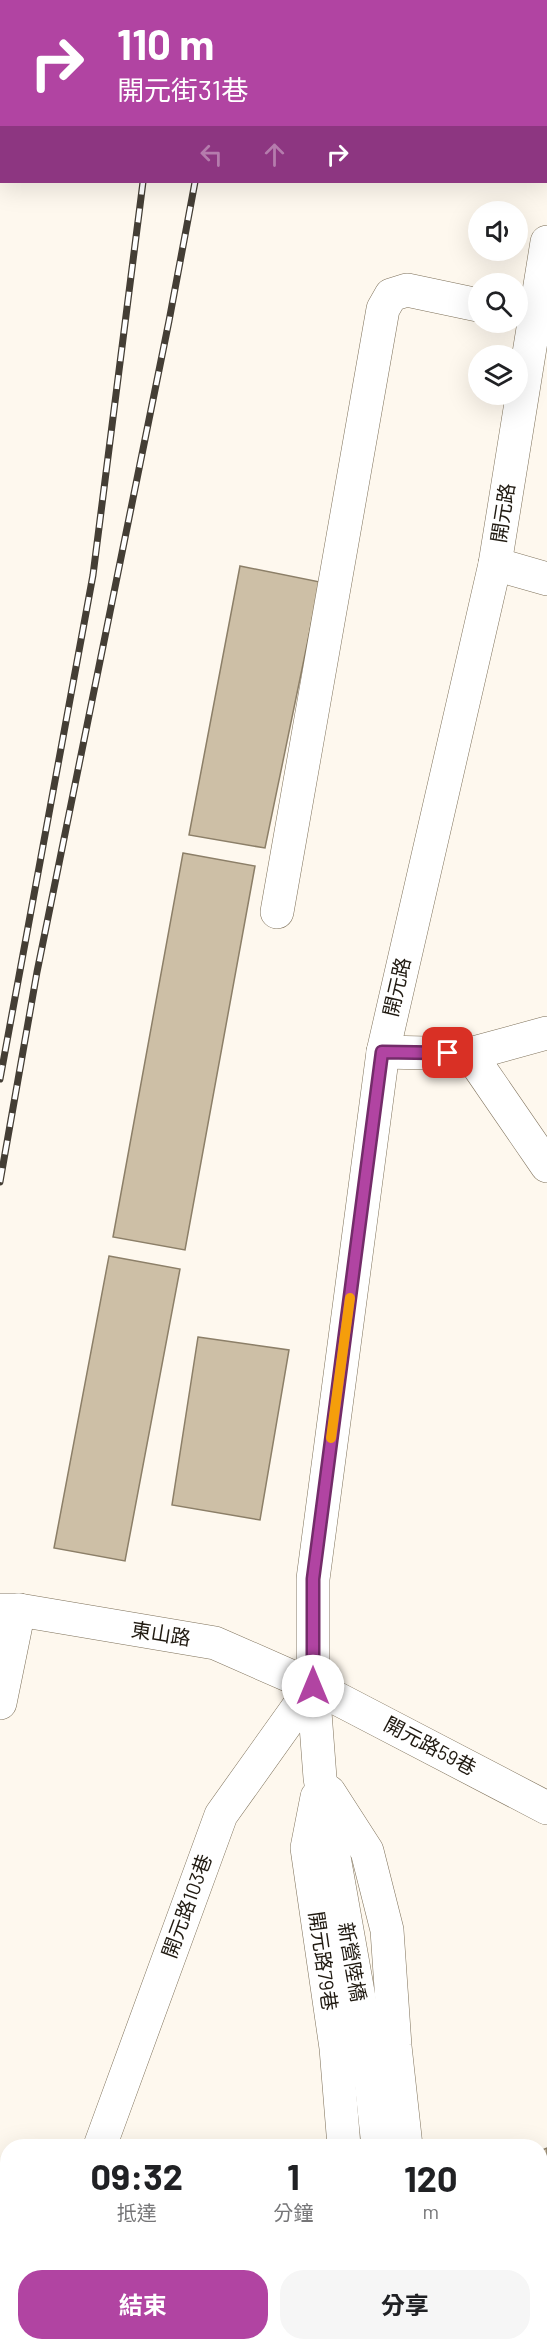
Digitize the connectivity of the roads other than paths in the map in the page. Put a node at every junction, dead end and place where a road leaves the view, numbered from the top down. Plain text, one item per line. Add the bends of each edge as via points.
1 (547, 242) edge
2 (468, 303) edge
3 (528, 305) edge
4 (523, 333) edge
5 (495, 564) junction
6 (547, 579) edge
7 (277, 912) dead end
8 (547, 1033) edge
9 (382, 1052) junction
10 (470, 1054) junction
11 (547, 1166) edge
12 (10, 1610) edge
13 (313, 1686) junction
14 (0, 1703) edge
15 (320, 1778) junction
16 (547, 1808) edge
17 (103, 2139) edge
18 (343, 2139) edge
19 (377, 2139) edge
20 (405, 2139) edge

1 - 3 street, 開元路
2 - 7 street via 407,290 391,295 383,309
4 - 5 street, 開元路
5 - 6 street
5 - 9 street, 開元路
8 - 10 street
9 - 10 street
9 - 13 street, 開元路 via 313,1579
10 - 11 street
12 - 13 street, 東山路 via 215,1643
12 - 14 street
13 - 15 street, 開元路
13 - 16 street, 開元路59巷
13 - 17 street, 開元路103巷 via 220,1815
15 - 18 street, 開元路79巷 via 307,1848 336,2048
15 - 19 street, 新營陸橋 via 367,2043
15 - 20 street via 367,1851 387,1930

